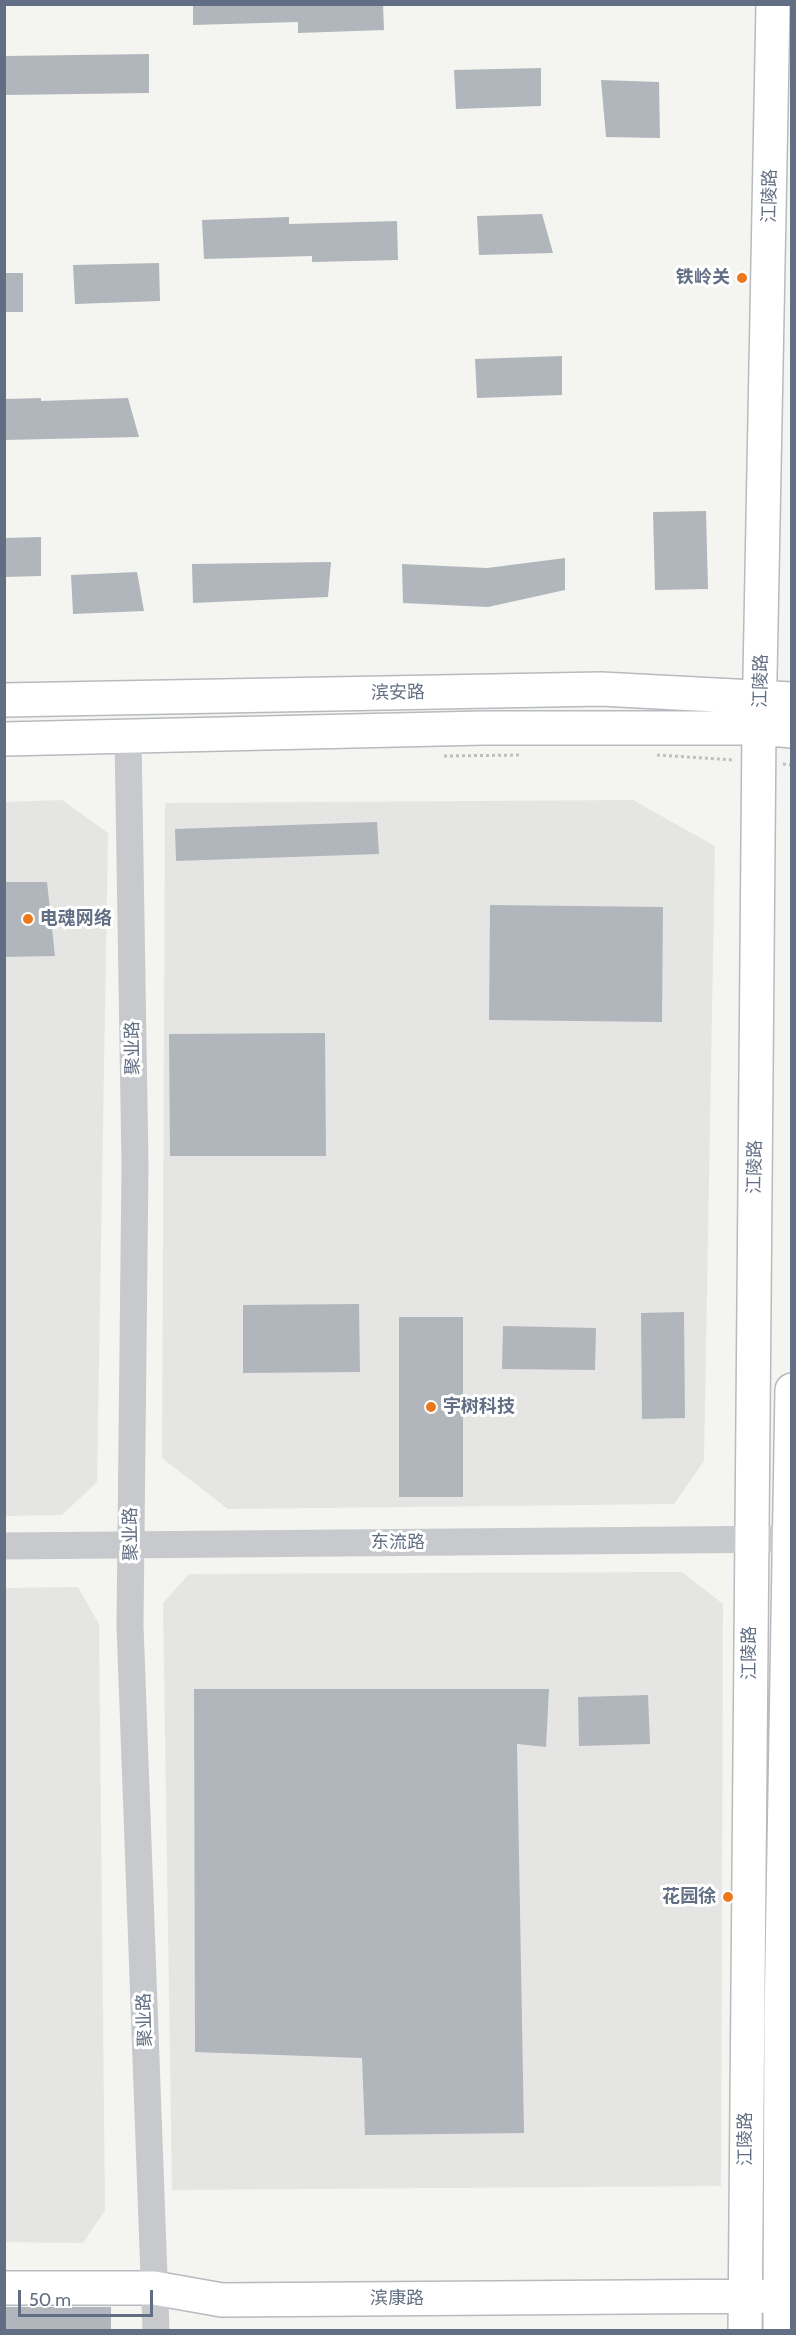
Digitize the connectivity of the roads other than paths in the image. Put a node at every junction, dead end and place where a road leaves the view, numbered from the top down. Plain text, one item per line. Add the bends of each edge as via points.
1 (773, 4) edge
2 (4, 700) edge
3 (771, 708) edge
4 (792, 731) edge
5 (128, 737) junction
6 (4, 739) edge
7 (792, 1390) edge
8 (790, 1539) edge
9 (752, 1541) junction
10 (132, 1545) junction
11 (4, 1546) edge
12 (4, 2288) edge
13 (154, 2288) junction
14 (745, 2296) junction
15 (786, 2296) edge
16 (156, 2331) edge
17 (745, 2331) edge
18 (780, 2331) edge

1 - 3 main road, 江陵路
2 - 3 main road, 滨安路 via 601,689
3 - 4 main road, 滨安路
3 - 5 main road, 滨安路 via 483,728
3 - 9 main road, 江陵路 via 759,762
5 - 6 main road, 滨安路
5 - 10 street, 聚业路 via 135,1165
7 - 8 main road, 江陵路
8 - 9 street, 东流路
8 - 15 main road, 江陵路
9 - 10 street, 东流路
9 - 14 main road, 江陵路
10 - 11 street, 东流路
10 - 13 street, 聚业路 via 130,1625
12 - 13 main road, 滨康路
13 - 14 main road, 滨康路 via 222,2300
13 - 16 street, 聚业路
14 - 15 main road, 滨康路
14 - 17 main road, 江陵路
15 - 18 main road, 江陵路

